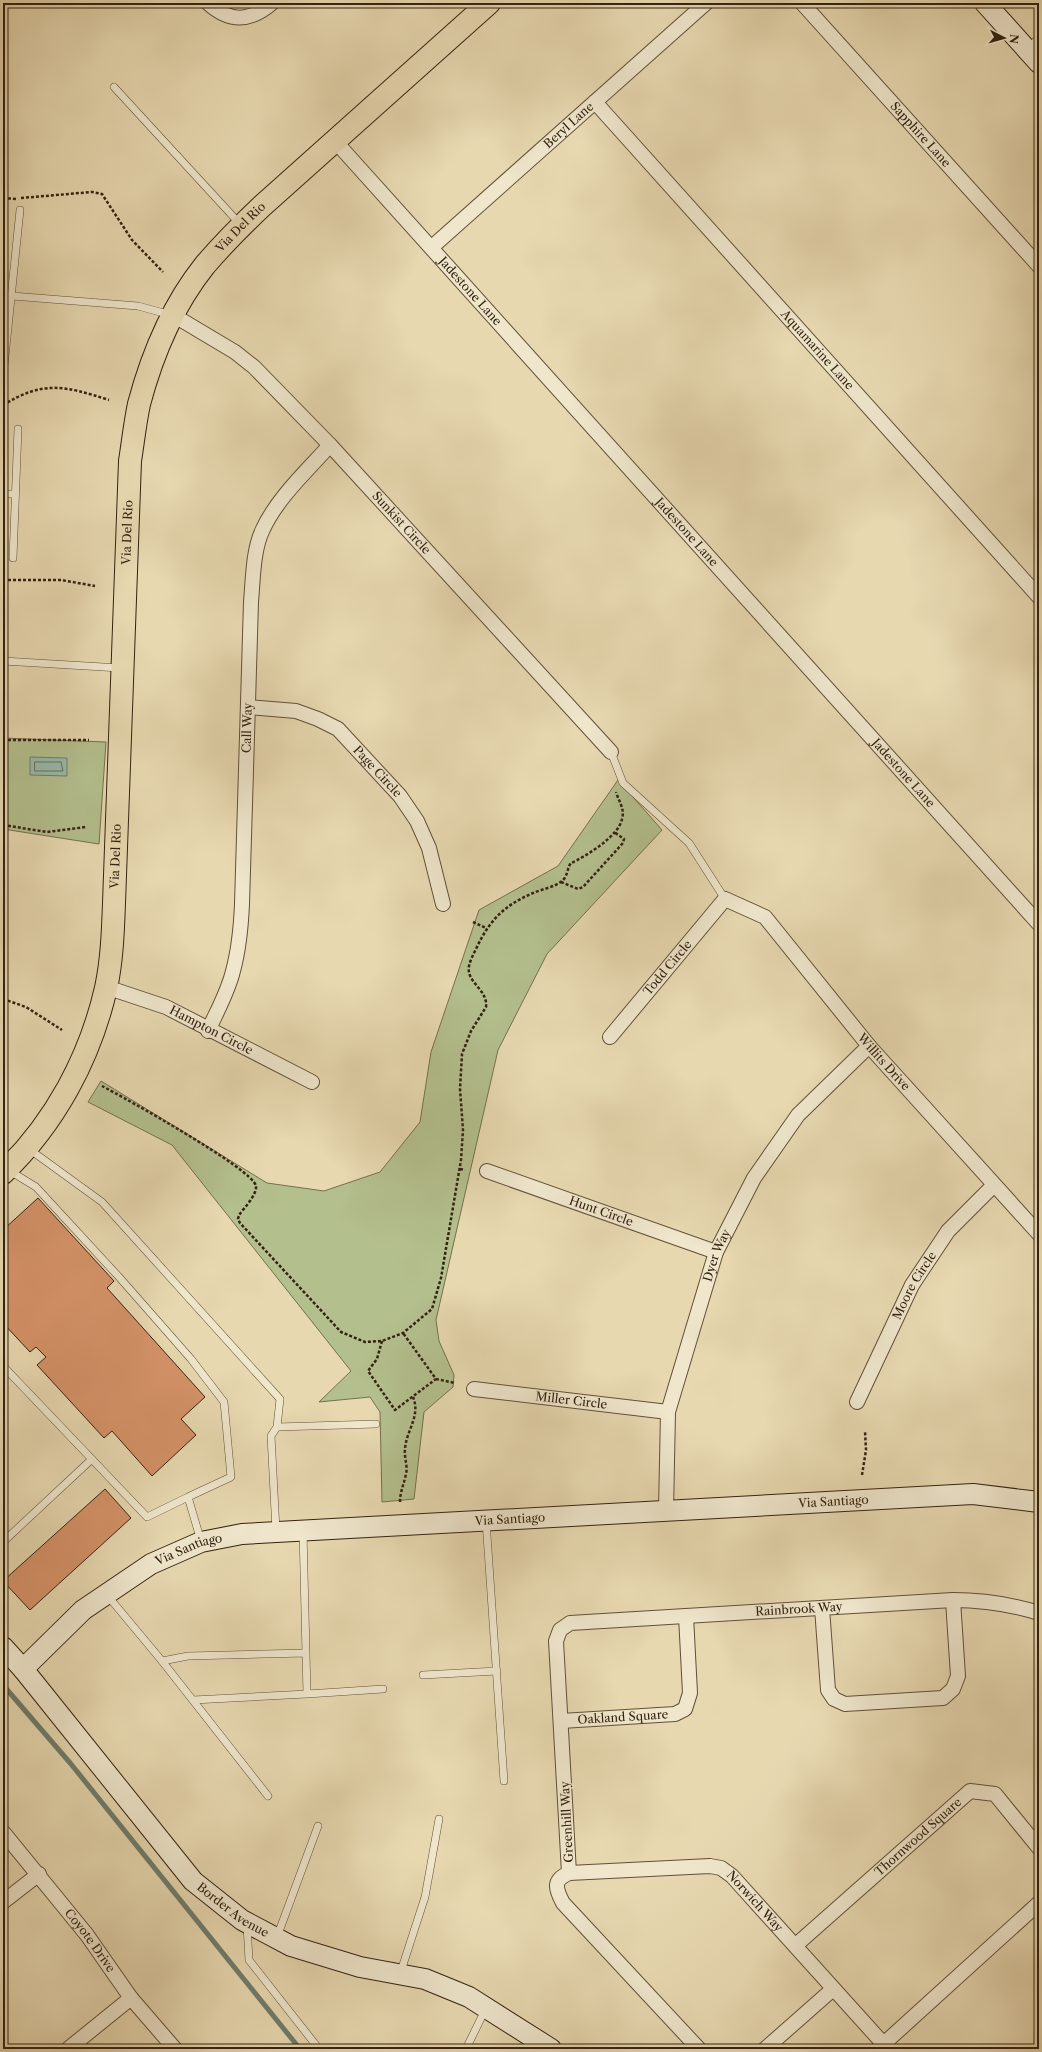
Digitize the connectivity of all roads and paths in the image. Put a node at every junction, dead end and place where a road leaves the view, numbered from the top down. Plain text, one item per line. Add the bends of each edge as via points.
1 (208, 3) edge
2 (272, 3) edge
3 (489, 3) edge
4 (706, 3) edge
5 (802, 3) edge
6 (985, 3) edge
7 (1035, 50) edge
8 (114, 87) dead end
9 (595, 102) junction
10 (335, 141) junction
11 (3, 198) edge
12 (20, 210) dead end
13 (242, 226) junction
14 (432, 247) junction
15 (1039, 266) edge
16 (163, 272) dead end
17 (12, 296) junction
18 (173, 315) junction
19 (3, 376) edge
20 (109, 400) dead end
21 (3, 405) edge
22 (18, 429) dead end
23 (330, 445) junction
24 (3, 494) edge
25 (14, 494) junction
26 (13, 558) dead end
27 (3, 580) edge
28 (95, 586) dead end
29 (1039, 598) edge
30 (3, 661) edge
31 (123, 668) junction
32 (249, 707) junction
33 (3, 740) edge
34 (89, 740) dead end
35 (611, 752) joint
36 (615, 784) dead end
37 (3, 825) edge
38 (86, 827) dead end
39 (614, 832) junction
40 (4, 847) edge
41 (3, 857) edge
42 (561, 882) junction
43 (725, 899) junction
44 (443, 904) dead end
45 (473, 922) dead end
46 (1039, 924) edge
47 (486, 928) junction
48 (106, 987) junction
49 (3, 999) edge
50 (62, 1030) dead end
51 (208, 1031) junction
52 (610, 1037) dead end
53 (869, 1046) junction
54 (312, 1082) dead end
55 (102, 1086) dead end
56 (27, 1148) junction
57 (4, 1169) edge
58 (460, 1169) junction
59 (465, 1170) dead end
60 (487, 1171) dead end
61 (994, 1185) junction
62 (1039, 1234) edge
63 (716, 1252) junction
64 (403, 1333) junction
65 (382, 1341) junction
66 (3, 1366) edge
67 (436, 1379) junction
68 (455, 1383) dead end
69 (474, 1388) dead end
70 (413, 1397) junction
71 (857, 1402) dead end
72 (668, 1412) junction
73 (376, 1424) dead end
74 (278, 1427) junction
75 (865, 1431) dead end
76 (92, 1459) junction
77 (862, 1475) dead end
78 (188, 1497) junction
79 (400, 1502) dead end
80 (1039, 1502) edge
81 (666, 1511) junction
82 (486, 1521) junction
83 (303, 1531) junction
84 (276, 1532) junction
85 (3, 1542) edge
86 (201, 1542) junction
87 (106, 1593) junction
88 (953, 1600) junction
89 (822, 1608) junction
90 (1039, 1613) edge
91 (686, 1616) junction
92 (560, 1630) joint
93 (3, 1647) edge
94 (306, 1654) junction
95 (162, 1661) junction
96 (23, 1669) junction
97 (497, 1671) junction
98 (423, 1675) dead end
99 (383, 1689) dead end
100 (307, 1694) junction
101 (194, 1700) junction
102 (561, 1721) junction
103 (504, 1781) dead end
104 (268, 1796) dead end
105 (439, 1819) dead end
106 (318, 1826) dead end
107 (3, 1832) edge
108 (1039, 1848) edge
109 (570, 1873) junction
110 (39, 1874) junction
111 (3, 1902) edge
112 (1039, 1903) edge
113 (246, 1922) junction
114 (277, 1939) junction
115 (796, 1945) junction
116 (400, 1974) junction
117 (833, 1989) junction
118 (131, 1998) junction
119 (486, 2008) junction
120 (883, 2047) edge
121 (68, 2049) edge
122 (176, 2049) edge
123 (319, 2049) edge
124 (466, 2049) edge
125 (551, 2049) edge
126 (699, 2049) edge
127 (765, 2049) edge

1 - 2 street via 227,16 246,19 262,12
3 - 10 main road, Via Del Rio
4 - 9 street, Beryl Lane
5 - 15 street, Sapphire Lane
6 - 7 street
8 - 13 lane
9 - 14 street, Beryl Lane
9 - 29 street, Aquamarine Lane
10 - 13 main road, Via Del Rio
10 - 14 street, Jadestone Lane
11 - 16 path via 92,192 102,194 132,240
12 - 17 lane
13 - 18 main road, Via Del Rio via 205,266
14 - 46 street, Jadestone Lane
17 - 18 lane via 138,306
17 - 19 lane
18 - 23 street, Sunkist Circle via 235,352 254,367
18 - 31 main road, Via Del Rio via 159,346 139,405 130,461
20 - 21 path via 72,389 49,387 24,394
22 - 25 lane
23 - 32 street, Call Way via 279,503 262,530 254,564 251,602
23 - 35 street, Sunkist Circle
24 - 25 lane
25 - 26 lane
27 - 28 path via 61,580
30 - 31 lane
31 - 48 main road, Via Del Rio via 112,945
32 - 44 street, Page Circle via 296,711 338,729 400,796 417,820 429,848
32 - 51 street, Call Way via 239,948 225,995
33 - 34 path
35 - 43 lane via 623,783 689,843
36 - 39 path via 623,812 622,820
37 - 38 path via 47,832
39 - 42 path via 595,850 571,863
39 - 42 path via 624,839 623,844 583,887 578,889
40 - 41 lane
42 - 47 path via 522,898
43 - 52 street, Todd Circle
43 - 53 street, Willits Drive via 765,917
45 - 47 path
47 - 58 path via 469,969 472,979 484,994 486,1007 471,1031 462,1054 460,1099 463,1130
48 - 51 street, Hampton Circle via 166,1007
48 - 56 main road, Via Del Rio via 94,1031 76,1073 58,1105
49 - 50 path via 26,1007
51 - 54 street, Hampton Circle
53 - 61 street, Willits Drive
53 - 63 street, Dyer Way via 798,1115 754,1178
55 - 65 path via 170,1124 242,1171 256,1187 239,1215 240,1223 341,1332 359,1341
56 - 57 main road, Via Del Rio
56 - 74 lane via 102,1202 280,1399
57 - 78 lane via 36,1187 186,1354 224,1402 231,1477
58 - 59 path
58 - 64 path via 441,1278 432,1309
60 - 63 street, Hunt Circle
61 - 62 street, Willits Drive
61 - 71 street, Moore Circle via 948,1231 912,1285
63 - 72 street, Dyer Way
64 - 65 path
64 - 67 path
65 - 70 path via 377,1359 368,1371 369,1374 396,1410
66 - 76 lane
67 - 68 path
67 - 70 path
69 - 72 street, Miller Circle
70 - 79 path via 416,1407 405,1450 406,1474
72 - 81 street, Dyer Way
73 - 74 lane
74 - 84 lane via 271,1436
75 - 77 path via 866,1450
76 - 78 lane via 147,1517
76 - 85 lane
78 - 86 lane
80 - 81 street, Via Santiago via 973,1494
81 - 82 street, Via Santiago
82 - 83 street, Via Santiago
82 - 97 lane
83 - 84 street, Via Santiago
83 - 94 lane
84 - 86 street, Via Santiago via 242,1534
86 - 87 street, Via Santiago via 151,1564
87 - 95 lane
87 - 96 street, Via Santiago via 83,1610
88 - 89 street, Rainbrook Way
88 - 89 street via 958,1676 954,1689 943,1698 845,1704 834,1699 828,1690
88 - 90 street, Rainbrook Way via 999,1603
89 - 91 street, Rainbrook Way
91 - 92 street, Rainbrook Way via 570,1623
91 - 102 street, Oakland Square via 690,1693 685,1708 675,1714
92 - 102 street, Greenhill Way via 556,1641
93 - 96 street, Border Avenue
94 - 95 lane via 188,1656
94 - 100 lane
95 - 101 lane
96 - 113 street, Border Avenue via 193,1881
97 - 98 lane
97 - 103 lane
99 - 100 lane
100 - 101 lane
101 - 104 lane
102 - 109 street, Greenhill Way
105 - 116 lane via 425,1897
106 - 114 lane
107 - 110 street, Coyote Drive
108 - 115 street, Thornwood Square via 995,1794 970,1791
109 - 115 street, Norwich Way via 710,1866 721,1868 732,1876
109 - 126 street, Greenhill Way via 560,1877 556,1884 563,1903
110 - 111 street
110 - 118 street, Coyote Drive via 87,1935
112 - 120 street
113 - 114 street, Border Avenue
113 - 123 lane via 249,1960
114 - 116 street, Border Avenue via 291,1946 360,1967
115 - 117 street, Norwich Way
116 - 119 street, Border Avenue via 425,1979 469,1997
117 - 120 street, Norwich Way
117 - 127 street
118 - 121 street
118 - 122 street, Coyote Drive
119 - 124 lane
119 - 125 street, Border Avenue

